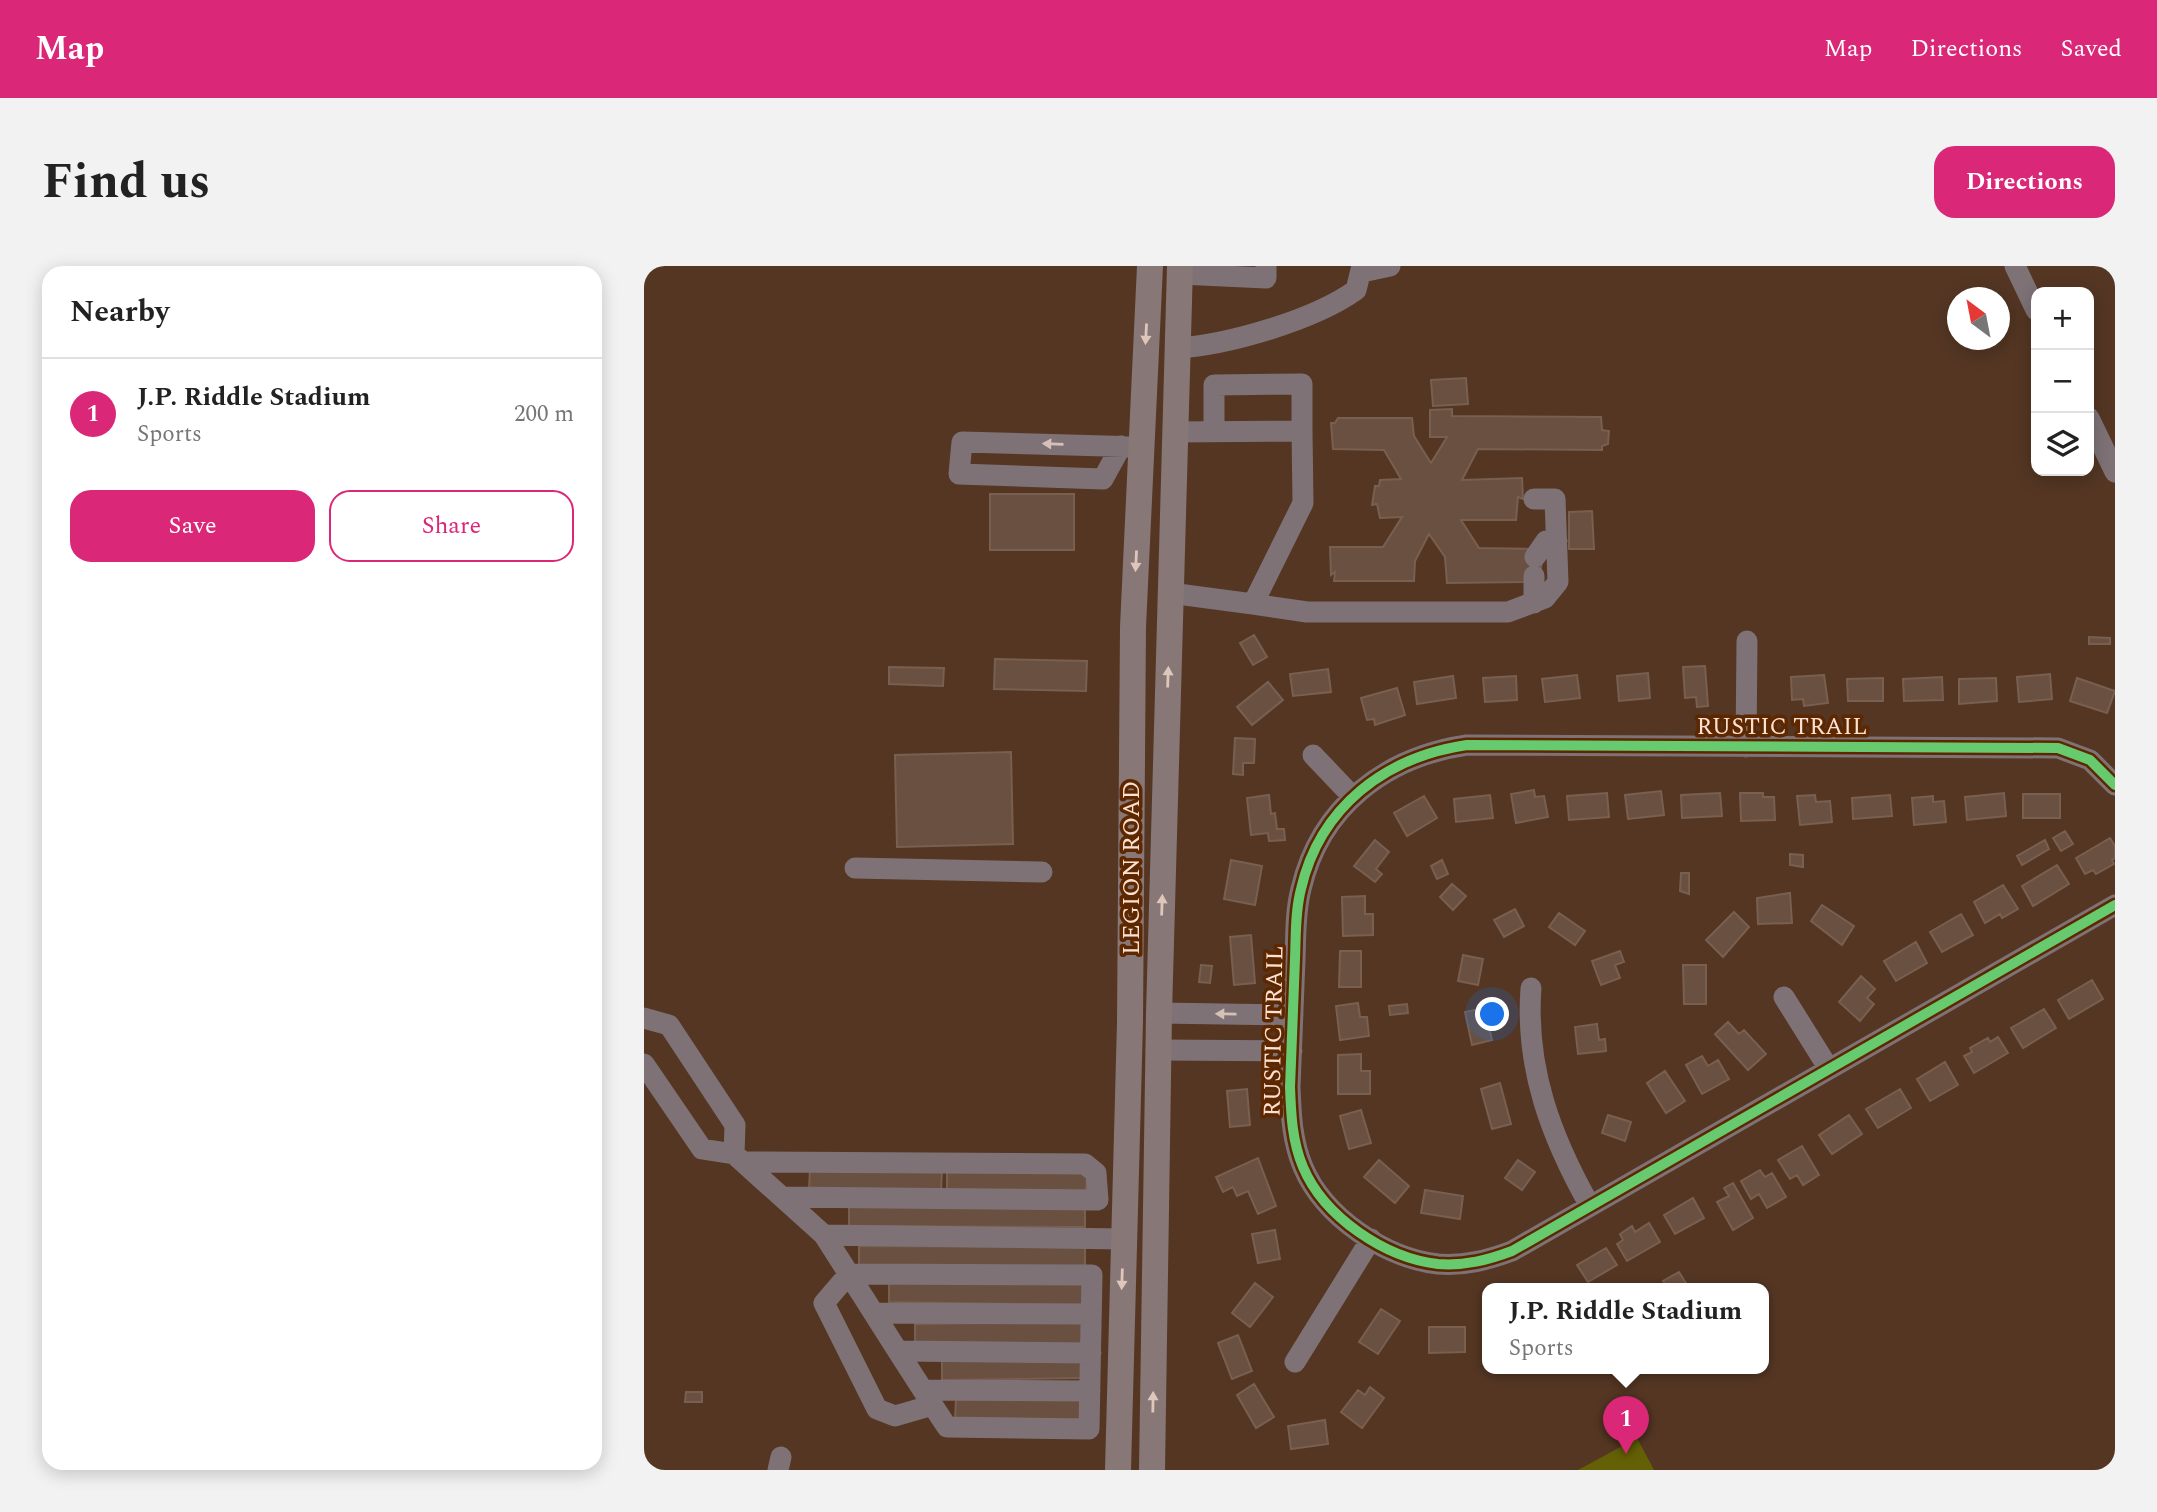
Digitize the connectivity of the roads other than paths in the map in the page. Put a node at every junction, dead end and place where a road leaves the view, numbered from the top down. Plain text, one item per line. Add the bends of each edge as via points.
1 (1150, 266) edge
2 (1266, 266) edge
3 (1390, 266) edge
4 (2015, 266) edge
5 (1362, 269) edge
6 (1201, 271) edge
7 (2031, 300) edge
8 (1177, 348) junction
9 (2094, 428) edge
10 (1302, 431) junction
11 (1175, 432) junction
12 (1214, 432) junction
13 (1131, 446) junction
14 (2115, 472) edge
15 (1534, 499) dead end
16 (1557, 541) junction
17 (1170, 593) junction
18 (1534, 603) junction
19 (1252, 604) junction
20 (1747, 641) dead end
21 (1746, 747) junction
22 (1313, 755) dead end
23 (2115, 785) edge
24 (1352, 796) junction
25 (855, 868) dead end
26 (1042, 872) dead end
27 (1131, 872) junction
28 (2115, 905) edge
29 (1531, 988) dead end
30 (1784, 997) dead end
31 (1159, 1013) junction
32 (1293, 1015) junction
33 (644, 1017) edge
34 (1158, 1050) junction
35 (1292, 1051) junction
36 (1129, 1063) junction
37 (644, 1064) edge
38 (1829, 1069) junction
39 (739, 1158) junction
40 (782, 1197) junction
41 (1590, 1206) junction
42 (824, 1235) junction
43 (1371, 1238) junction
44 (1124, 1240) junction
45 (849, 1274) junction
46 (874, 1313) junction
47 (1091, 1314) junction
48 (899, 1352) junction
49 (1091, 1353) junction
50 (1154, 1356) junction
51 (1295, 1362) dead end
52 (1090, 1391) junction
53 (928, 1397) junction
54 (1118, 1470) edge
55 (1152, 1470) edge

1 -> 13 main road, LEGION ROAD
2 - 6 street via 1266,278
3 - 5 street
4 - 7 street
5 - 8 street via 1356,290 1336,304 1214,346
6 - 8 main road, LEGION ROAD
8 - 11 main road, LEGION ROAD
9 - 14 street
10 - 12 street
10 - 12 street via 1302,384 1239,384 1214,385
10 - 19 street via 1303,503
11 - 12 street
11 - 17 main road, LEGION ROAD
13 -> 13 street via 962,442 959,474 1103,479
13 -> 27 main road, LEGION ROAD
15 - 16 street via 1555,499
16 - 18 street via 1559,582
16 - 18 street via 1545,541 1534,566
17 - 19 street
31 -> 17 main road, LEGION ROAD
18 - 19 street via 1508,612 1307,612
20 - 21 street
21 - 23 street, RUSTIC TRAIL via 2058,748 2090,760
21 - 24 street, RUSTIC TRAIL via 1467,746 1416,756
22 - 24 street
24 - 32 street, RUSTIC TRAIL via 1316,846 1300,891
25 - 26 street
27 - 34 main road via 1140,885 1143,1032 1147,1044
27 - 36 main road, LEGION ROAD
28 - 38 street, RUSTIC TRAIL
29 - 41 street via 1531,1048 1538,1086 1567,1166
30 - 38 street
32 -> 31 street
31 - 34 main road, LEGION ROAD
32 - 35 street, RUSTIC TRAIL
33 - 39 street via 669,1025 735,1125
34 - 35 street
34 - 50 main road, LEGION ROAD
35 - 43 street, RUSTIC TRAIL via 1291,1118 1303,1168 1330,1208
36 - 44 main road, LEGION ROAD
36 - 50 main road via 1140,1074 1143,1333
37 - 39 street via 702,1149
38 - 41 street, RUSTIC TRAIL
39 - 40 street
39 - 40 street via 1085,1164 1096,1173 1098,1200
40 - 42 street
41 - 43 street, RUSTIC TRAIL via 1513,1251 1486,1261 1438,1264 1415,1259
42 - 44 street
42 - 45 street
43 - 51 street
44 -> 54 main road, LEGION ROAD
45 - 46 street
45 - 47 street via 1092,1275
45 - 53 street via 824,1303 877,1409 895,1416
46 - 47 street
46 - 48 street
47 - 49 street
48 - 49 street
48 - 53 street
49 - 52 street
55 -> 50 main road, LEGION ROAD
52 - 53 street
52 - 53 street via 1089,1429 947,1427

